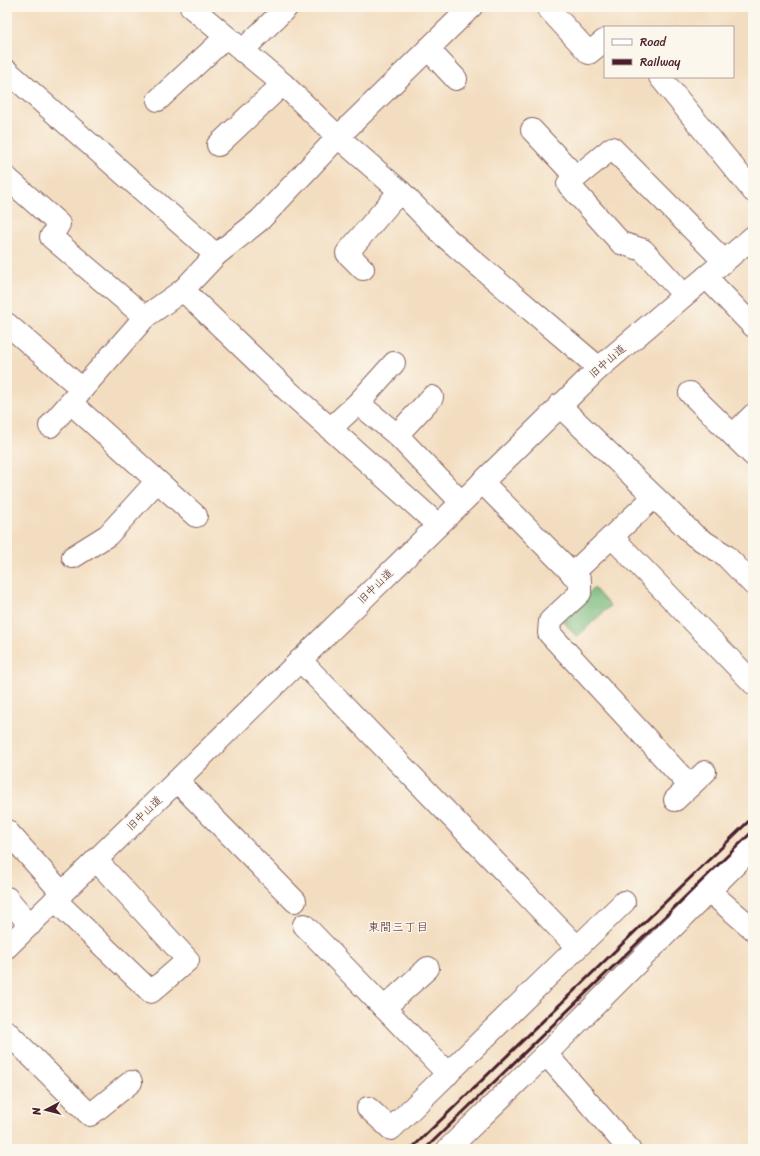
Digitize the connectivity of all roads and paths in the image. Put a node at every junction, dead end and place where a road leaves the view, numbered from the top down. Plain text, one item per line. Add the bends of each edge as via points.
1 (191, 7) edge
2 (287, 7) edge
3 (471, 7) edge
4 (547, 7) edge
5 (604, 41) edge
6 (234, 44) junction
7 (428, 49) junction
8 (7, 70) edge
9 (661, 78) edge
10 (456, 79) dead end
11 (283, 84) junction
12 (158, 100) dead end
13 (532, 130) dead end
14 (338, 137) junction
15 (218, 144) dead end
16 (576, 177) junction
17 (7, 178) edge
18 (753, 191) edge
19 (400, 192) junction
20 (753, 237) edge
21 (216, 255) junction
22 (724, 261) junction
23 (363, 269) dead end
24 (706, 277) junction
25 (183, 290) junction
26 (684, 295) junction
27 (145, 317) junction
28 (7, 324) edge
29 (753, 326) edge
30 (394, 363) dead end
31 (599, 368) junction
32 (690, 392) dead end
33 (76, 396) junction
34 (432, 398) dead end
35 (358, 403) junction
36 (559, 405) junction
37 (753, 415) edge
38 (50, 426) dead end
39 (330, 429) junction
40 (397, 435) junction
41 (733, 435) junction
42 (753, 455) edge
43 (158, 482) junction
44 (482, 482) junction
45 (654, 496) junction
46 (461, 502) junction
47 (196, 516) dead end
48 (438, 525) junction
49 (613, 538) junction
50 (73, 558) dead end
51 (572, 574) junction
52 (753, 584) edge
53 (300, 660) junction
54 (753, 683) edge
55 (177, 781) junction
56 (690, 786) dead end
57 (7, 831) edge
58 (753, 847) edge
59 (96, 860) junction
60 (709, 891) junction
61 (10, 894) edge
62 (59, 897) junction
63 (295, 902) dead end
64 (624, 902) dead end
65 (30, 925) junction
66 (304, 925) dead end
67 (753, 929) edge
68 (7, 947) edge
69 (577, 948) junction
70 (428, 968) dead end
71 (384, 1008) junction
72 (7, 1032) edge
73 (546, 1054) junction
74 (448, 1074) junction
75 (131, 1082) dead end
76 (368, 1108) dead end
77 (449, 1149) edge
78 (629, 1149) edge

1 - 6 street
2 - 6 street
3 - 7 street
4 - 5 street via 589,53
6 - 11 street
6 - 12 street
7 - 10 street
7 - 14 street
8 - 21 street
9 - 18 street
11 - 14 street
11 - 15 street
13 - 16 street
14 - 19 street
14 - 21 street via 260,220
16 - 22 street via 612,148
16 - 26 street via 568,184 621,242 643,250
17 - 27 street via 59,224 51,237
19 - 23 street via 347,253
19 - 31 street via 444,236
20 - 22 street, 旧中山道
21 - 25 street
22 - 24 street, 旧中山道
24 - 26 street, 旧中山道
24 - 29 street
25 - 27 street
25 - 39 street
26 - 31 street, 旧中山道
27 - 33 street
28 - 33 street
30 - 35 street
31 - 36 street, 旧中山道
32 - 41 street
33 - 38 street
33 - 43 street
34 - 40 street
35 - 39 street
35 - 40 street
36 - 44 street, 旧中山道
36 - 45 street
37 - 41 street
39 - 48 street
40 - 46 street
41 - 42 street
43 - 47 street
43 - 50 street via 108,535
44 - 46 street, 旧中山道
44 - 51 street
45 - 49 street
45 - 52 street via 695,536 725,555
46 - 48 street, 旧中山道
48 - 53 street, 旧中山道
49 - 51 street
49 - 54 street
51 - 56 street via 580,581 580,593 550,621 549,633
53 - 55 street, 旧中山道
53 - 69 street
55 - 59 street, 旧中山道
55 - 63 street
57 - 62 street
58 - 60 street
59 - 62 street, 旧中山道
59 - 62 street via 188,960 151,992
60 - 67 street
60 - 73 street
61 - 65 street
62 - 65 street, 旧中山道
64 - 69 street
65 - 68 street, 旧中山道
66 - 71 street
69 - 74 street
70 - 71 street
71 - 74 street
72 - 75 street via 90,1115
73 - 77 street
73 - 78 street
74 - 76 street via 391,1129

